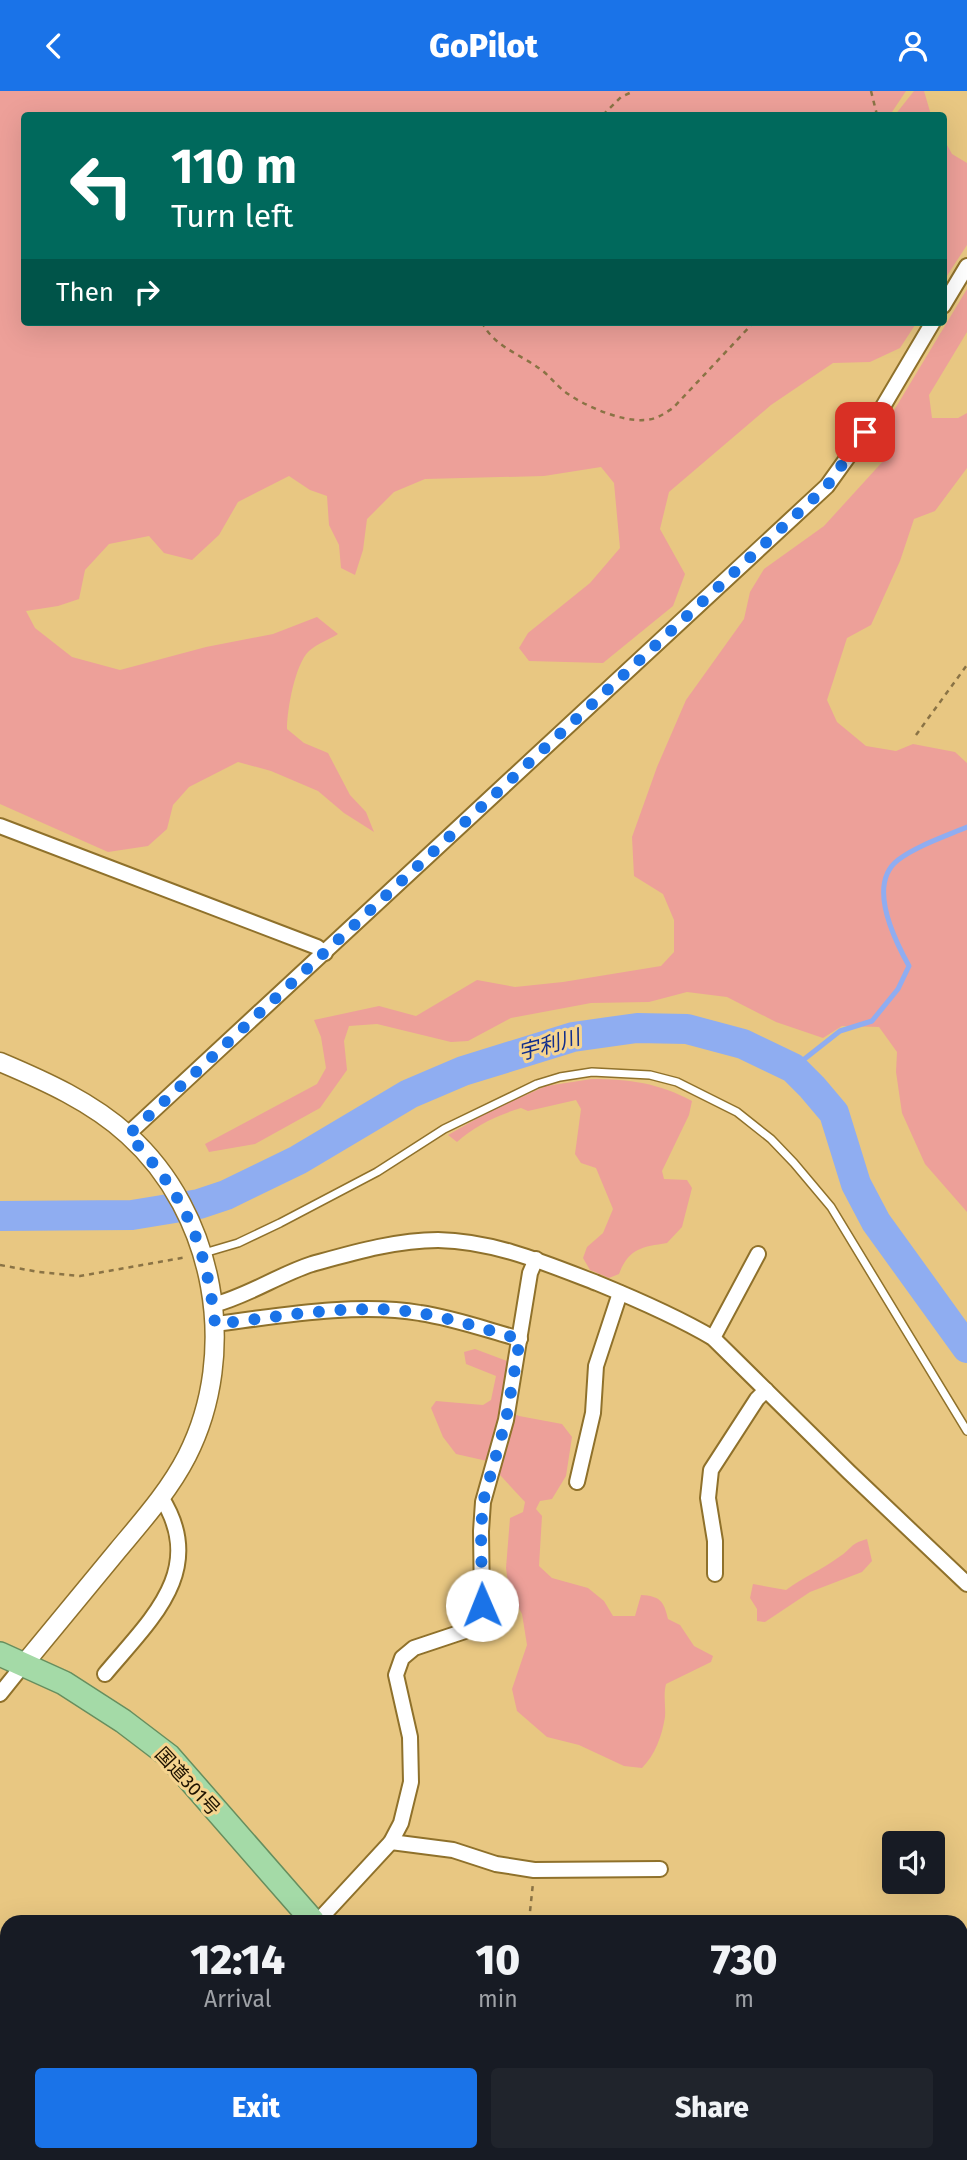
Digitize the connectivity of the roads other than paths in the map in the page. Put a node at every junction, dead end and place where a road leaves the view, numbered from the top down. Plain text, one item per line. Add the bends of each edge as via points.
1 (967, 266) edge
2 (947, 299) edge
3 (931, 326) edge
4 (0, 825) edge
5 (325, 953) junction
6 (0, 1062) edge
7 (128, 1135) junction
8 (202, 1248) junction
9 (758, 1254) dead end
10 (537, 1259) junction
11 (620, 1293) junction
12 (213, 1305) junction
13 (215, 1324) junction
14 (713, 1338) junction
15 (520, 1339) junction
16 (766, 1390) junction
17 (967, 1431) edge
18 (577, 1482) dead end
19 (161, 1497) junction
20 (715, 1574) dead end
21 (967, 1584) edge
22 (0, 1654) edge
23 (24, 1664) junction
24 (105, 1674) dead end
25 (0, 1695) edge
26 (391, 1842) junction
27 (660, 1869) dead end
28 (308, 1915) edge
29 (324, 1915) edge

1 - 2 street
3 - 5 street via 878,415 827,486
4 - 5 street
5 - 7 street
6 - 7 street via 75,1096
7 - 8 street via 154,1161
8 - 12 street
8 - 17 lane via 238,1243 280,1223 377,1172 444,1129 537,1084 592,1072 650,1075 677,1082 737,1112 771,1139 817,1188
9 - 14 street
10 - 11 street
10 - 12 street via 465,1243 417,1241 311,1265
10 - 15 street via 530,1273
11 - 14 street
11 - 18 street via 596,1366 593,1413
12 - 13 street
13 - 15 street via 378,1310 420,1313
13 - 19 street via 205,1412 187,1455
14 - 16 street
15 - 26 street via 506,1420 483,1502 478,1621 465,1631 414,1648 402,1658 396,1675 410,1737 411,1782
16 - 20 street via 711,1470 708,1498
16 - 21 street
19 - 23 street
19 - 24 street via 175,1524 179,1556 175,1580
22 - 23 highway, 国道301号
23 - 25 street
23 - 28 highway, 国道301号 via 64,1683 169,1756
26 - 27 street via 453,1850 534,1870
26 - 29 street

